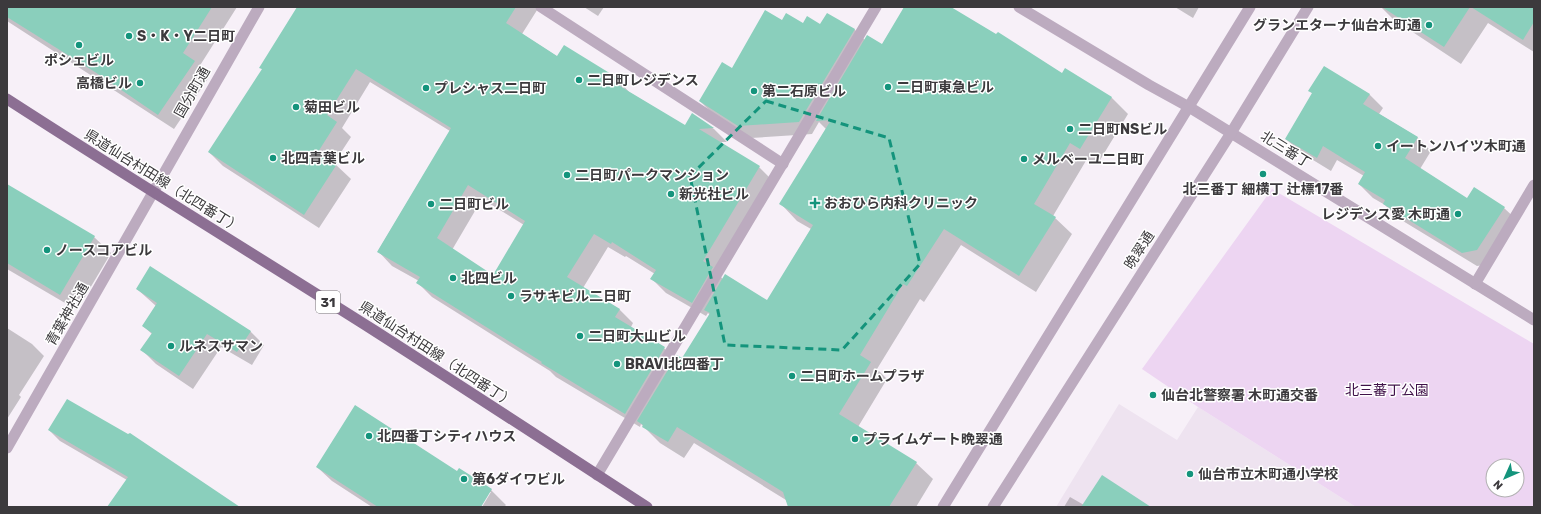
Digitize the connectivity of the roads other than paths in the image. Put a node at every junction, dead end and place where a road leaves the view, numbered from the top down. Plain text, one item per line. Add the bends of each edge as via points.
1 (259, 7) edge
2 (541, 7) edge
3 (876, 7) edge
4 (1019, 7) edge
5 (1250, 7) edge
6 (1308, 7) edge
7 (7, 99) edge
8 (1189, 107) junction
9 (1231, 133) junction
10 (783, 164) junction
11 (1534, 185) edge
12 (154, 194) junction
13 (1475, 284) junction
14 (1534, 320) edge
15 (7, 448) edge
16 (597, 475) junction
17 (647, 507) edge
18 (942, 507) edge
19 (993, 507) edge

1 - 12 street, 国分町通 via 181,141
2 - 10 street
3 - 10 street
4 - 8 street, 北三番丁
5 - 8 street
6 - 9 street, 晩翠通
7 - 12 main road, 県道仙台村田線（北四番丁） / 31
8 - 9 street, 北三番丁
8 - 18 street
9 - 13 street, 北三番丁
9 - 19 street, 晩翠通
10 - 16 street
11 - 13 street
12 - 15 street, 青葉神社通
12 - 16 main road, 県道仙台村田線（北四番丁） / 31 via 376,332
13 - 14 street, 北三番丁
16 - 17 main road, 県道仙台村田線（北四番丁） / 31

